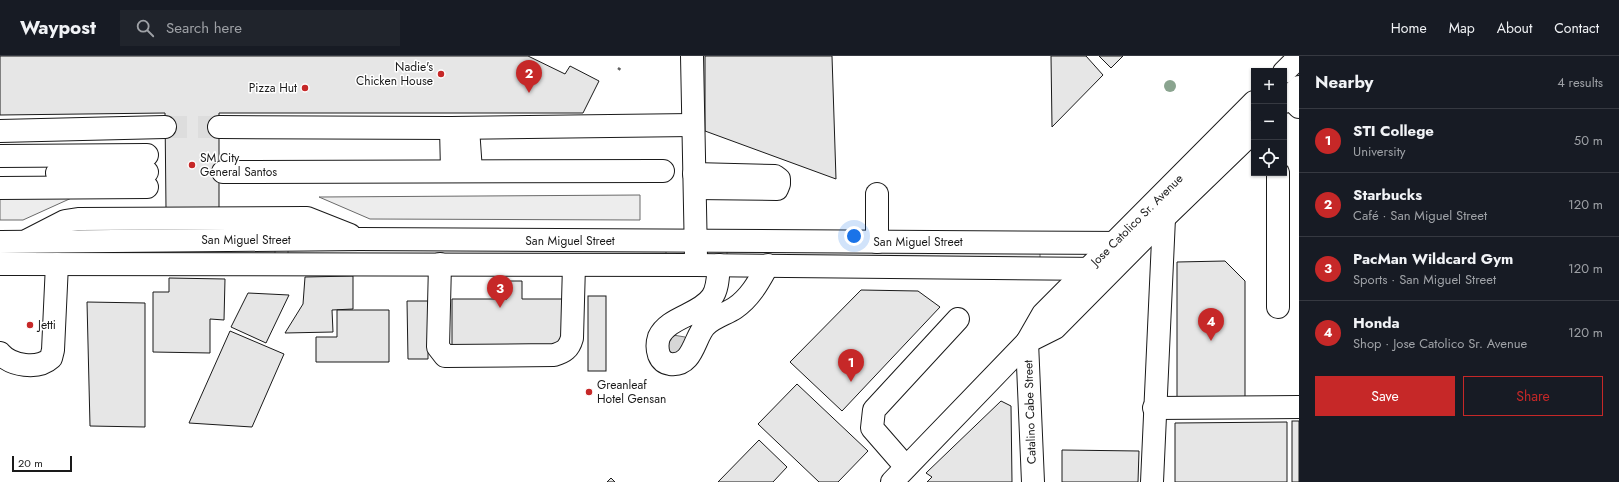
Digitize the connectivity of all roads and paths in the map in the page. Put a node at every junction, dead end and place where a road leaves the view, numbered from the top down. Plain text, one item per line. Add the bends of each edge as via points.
1 (692, 56) edge
2 (1299, 57) edge
3 (618, 68) dead end
4 (1287, 69) edge
5 (622, 71) dead end
6 (1252, 104) edge
7 (692, 125) junction
8 (165, 127) tunnel mouth
9 (218, 127) tunnel mouth
10 (460, 128) junction
11 (57, 129) junction
12 (0, 131) edge
13 (1251, 137) edge
14 (0, 156) edge
15 (462, 171) junction
16 (663, 171) dead end
17 (57, 172) junction
18 (223, 172) dead end
19 (1278, 176) edge
20 (0, 188) edge
21 (877, 194) dead end
22 (1164, 218) junction
23 (0, 242) edge
24 (695, 242) junction
25 (877, 242) junction
26 (1114, 243) junction
27 (1140, 243) junction
28 (0, 264) edge
29 (57, 264) junction
30 (440, 264) junction
31 (574, 265) junction
32 (696, 265) junction
33 (719, 265) junction
34 (768, 266) junction
35 (0, 268) edge
36 (1088, 268) junction
37 (1114, 269) junction
38 (1278, 307) dead end
39 (958, 319) dead end
40 (1027, 342) junction
41 (0, 353) edge
42 (1299, 407) edge
43 (1154, 408) junction
44 (899, 474) edge
45 (1033, 482) edge
46 (1152, 482) edge

1 - 7 street
2 - 4 street
3 - 5 path
6 - 26 street, Jose Catolico Sr. Avenue
7 - 10 street
7 - 24 street
8 - 11 street
9 - 10 street
10 - 15 street
11 - 12 street
11 - 17 street
13 - 22 street, Jose Catolico Sr. Avenue
14 - 17 street
15 - 16 street
15 - 18 street
17 - 17 street via 147,171
17 - 20 street
19 - 38 street
21 - 25 street
22 - 27 street, Jose Catolico Sr. Avenue
22 - 43 street
23 - 24 street, San Miguel Street via 360,239
24 - 25 street, San Miguel Street
24 - 32 street
25 - 26 street, San Miguel Street
26 - 27 street, San Miguel Street
26 - 36 street, Jose Catolico Sr. Avenue
27 - 37 street, Jose Catolico Sr. Avenue
28 - 29 street, San Miguel Street
28 - 35 street
29 - 30 street, San Miguel Street
29 - 41 street via 51,358 41,364 14,364
30 - 31 street, San Miguel Street
30 - 31 street via 438,347 445,356 554,355 565,351 572,338
31 - 32 street, San Miguel Street
32 - 33 street, San Miguel Street
33 - 34 street, San Miguel Street
33 - 34 street via 712,298 672,324 660,336 658,352 661,360 666,363 674,364 689,356 705,326 744,301
34 - 36 street, San Miguel Street
36 - 37 street, San Miguel Street
36 - 40 street, Jose Catolico Sr. Avenue via 1043,314
37 - 40 street, Jose Catolico Sr. Avenue via 1055,328
39 - 44 street via 874,410 872,428
40 - 44 street, Jose Catolico Sr. Avenue
40 - 45 street, Catalino Cabe Street
42 - 43 street
43 - 46 street

